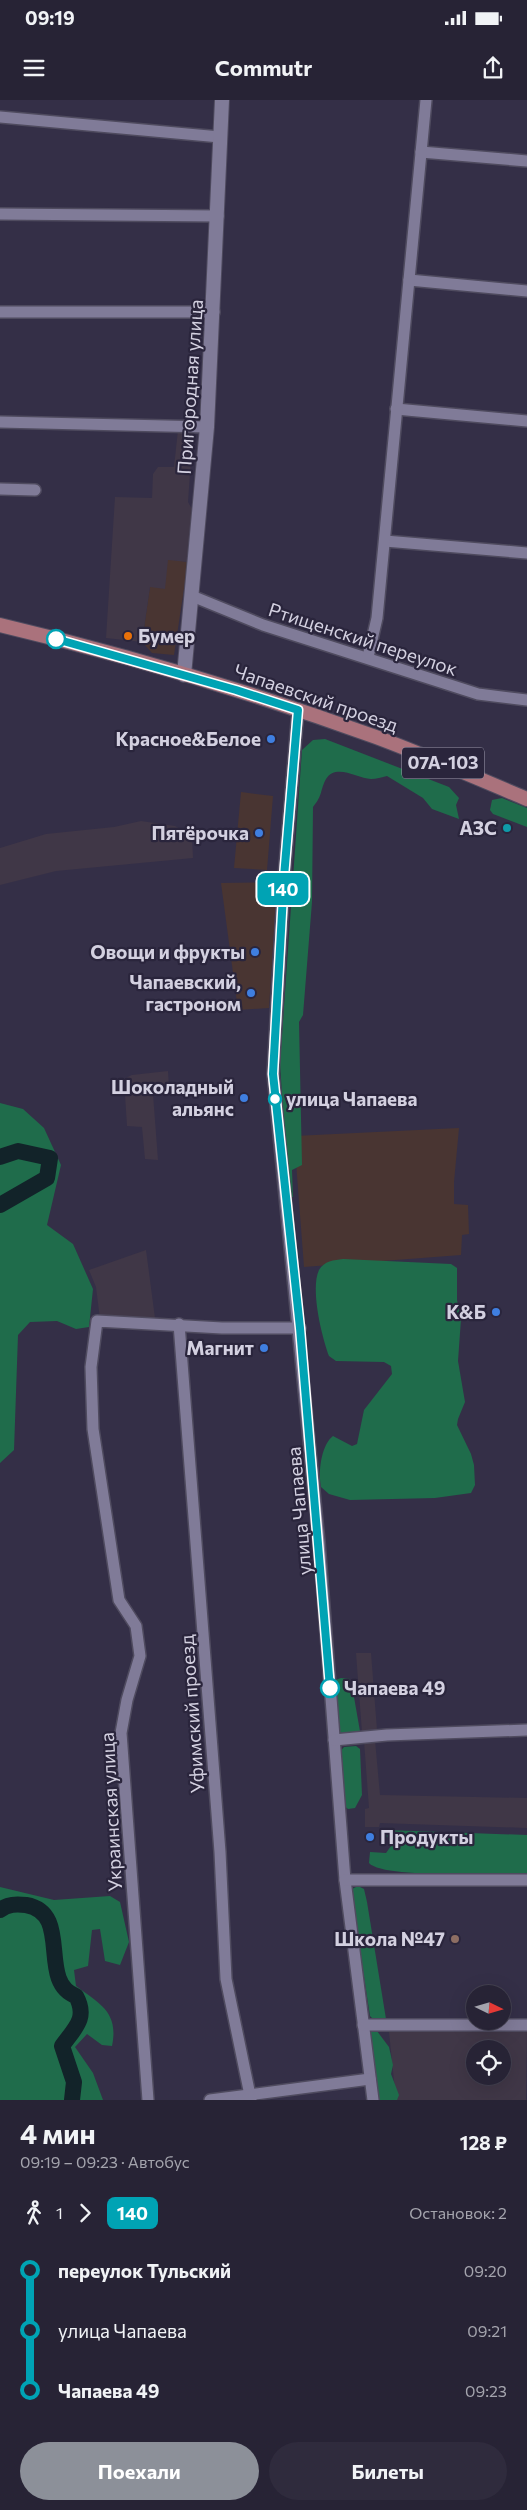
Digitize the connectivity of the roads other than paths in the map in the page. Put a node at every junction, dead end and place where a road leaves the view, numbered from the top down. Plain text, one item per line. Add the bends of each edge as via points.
1 (222, 100) edge
2 (426, 100) edge
3 (0, 117) edge
4 (220, 137) junction
5 (421, 152) junction
6 (527, 161) edge
7 (0, 214) edge
8 (218, 216) junction
9 (409, 280) junction
10 (527, 291) edge
11 (0, 312) edge
12 (214, 312) junction
13 (396, 409) junction
14 (527, 421) edge
15 (0, 422) edge
16 (207, 426) junction
17 (0, 489) edge
18 (35, 490) dead end
19 (385, 541) junction
20 (527, 553) edge
21 (192, 596) junction
22 (0, 625) edge
23 (368, 658) junction
24 (184, 675) junction
25 (527, 700) edge
26 (298, 710) junction
27 (527, 799) edge
28 (179, 1324) junction
29 (300, 1328) junction
30 (527, 1730) edge
31 (334, 1740) junction
32 (345, 1880) junction
33 (527, 1880) edge
34 (363, 2025) junction
35 (527, 2025) edge
36 (370, 2078) junction
37 (251, 2096) edge
38 (148, 2100) edge
39 (210, 2100) edge
40 (373, 2100) edge

1 - 4 street, Пригородная улица
2 - 5 street
3 - 4 street
4 - 8 street, Пригородная улица
5 - 6 street
5 - 9 street
7 - 8 street
8 - 12 street, Пригородная улица
9 - 10 street
9 - 13 street
11 - 12 street
12 - 16 street, Пригородная улица
13 - 14 street
13 - 19 street
15 - 16 street
16 - 21 street, Пригородная улица
17 - 18 street
19 - 20 street
19 - 23 street via 377,618
21 - 23 street, Ртищенский переулок via 264,625
21 - 24 street, Пригородная улица
22 - 24 main road, Чапаевский проезд / 07А-103
23 - 25 street, Ртищенский переулок via 478,694
24 - 26 main road, Чапаевский проезд / 07А-103
26 - 27 main road, Чапаевский проезд / 07А-103 via 427,757
26 - 29 street, улица Чапаева via 284,877 273,1074
28 - 29 street via 222,1328
28 - 37 street, Уфимский проезд via 220,1852 226,1978
28 - 38 street, Украинская улица via 98,1321 91,1367 93,1429 119,1600 136,1626 140,1656 121,1733
29 - 31 street, улица Чапаева
30 - 31 street via 397,1734
31 - 32 street, улица Чапаева
32 - 33 street
32 - 34 street, улица Чапаева
34 - 35 street
34 - 36 street, улица Чапаева
36 - 37 street
36 - 40 street, улица Чапаева
37 - 39 street

